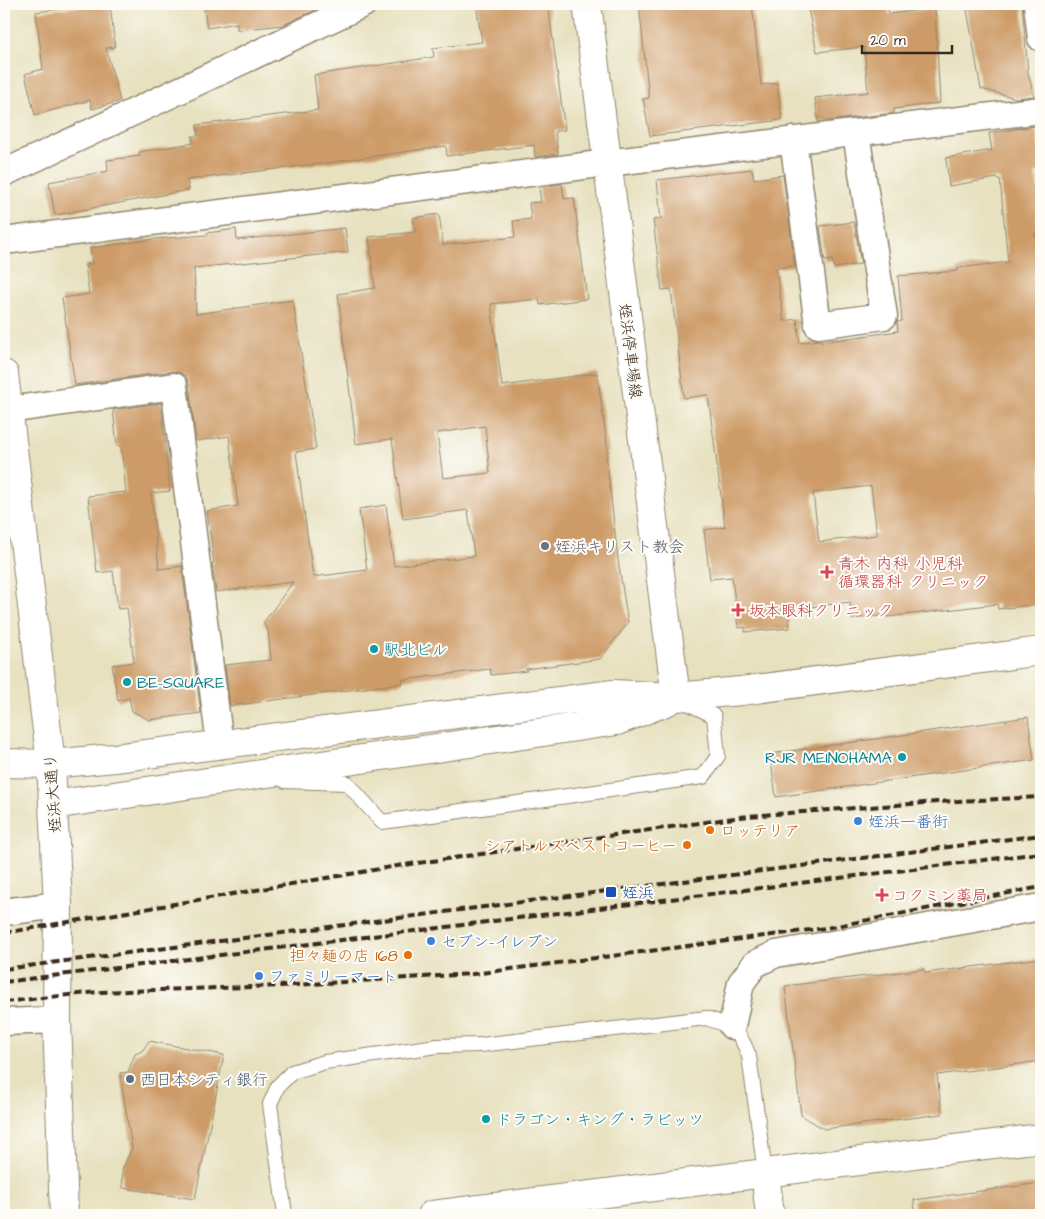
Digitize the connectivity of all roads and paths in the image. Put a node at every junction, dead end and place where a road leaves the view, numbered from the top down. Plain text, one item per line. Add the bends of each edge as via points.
1 (363, 4) edge
2 (587, 4) edge
3 (1037, 4) edge
4 (1041, 38) edge
5 (1041, 110) edge
6 (856, 133) junction
7 (792, 140) junction
8 (607, 163) junction
9 (4, 173) edge
10 (4, 241) edge
11 (4, 374) edge
12 (9, 410) junction
13 (1041, 651) edge
14 (676, 698) junction
15 (220, 745) junction
16 (4, 763) edge
17 (51, 764) junction
18 (224, 780) junction
19 (53, 805) junction
20 (58, 905) junction
21 (1041, 907) edge
22 (4, 912) edge
23 (57, 1020) junction
24 (4, 1022) edge
25 (732, 1026) junction
26 (1041, 1138) edge
27 (765, 1173) junction
28 (496, 1211) edge
29 (64, 1215) edge
30 (285, 1215) edge
31 (432, 1215) edge
32 (770, 1215) edge

1 - 9 street
2 - 8 street, 姪浜停車場線
3 - 4 street
5 - 6 street
6 - 7 street
6 - 7 street via 884,316 818,326
7 - 8 street
8 - 10 street
8 - 14 street, 姪浜停車場線
11 - 12 street, 姪浜大通り
12 - 15 street via 174,386
12 - 17 street, 姪浜大通り
13 - 14 street
14 - 15 street via 613,694
14 - 18 street via 617,721
14 - 18 lane via 714,716 718,756 703,777 382,822 347,783
15 - 17 street
16 - 17 street
17 - 19 street, 姪浜大通り
18 - 19 street
19 - 20 street, 姪浜大通り
20 - 22 street
20 - 23 street, 姪浜大通り
21 - 25 street via 776,954 756,964 741,983
23 - 24 street
23 - 29 street, 姪浜大通り
25 - 27 lane via 749,1056
25 - 30 lane via 706,1018 481,1045 437,1046 325,1062 292,1072 278,1086 270,1104
26 - 27 street
27 - 28 street
27 - 32 street
28 - 31 street

